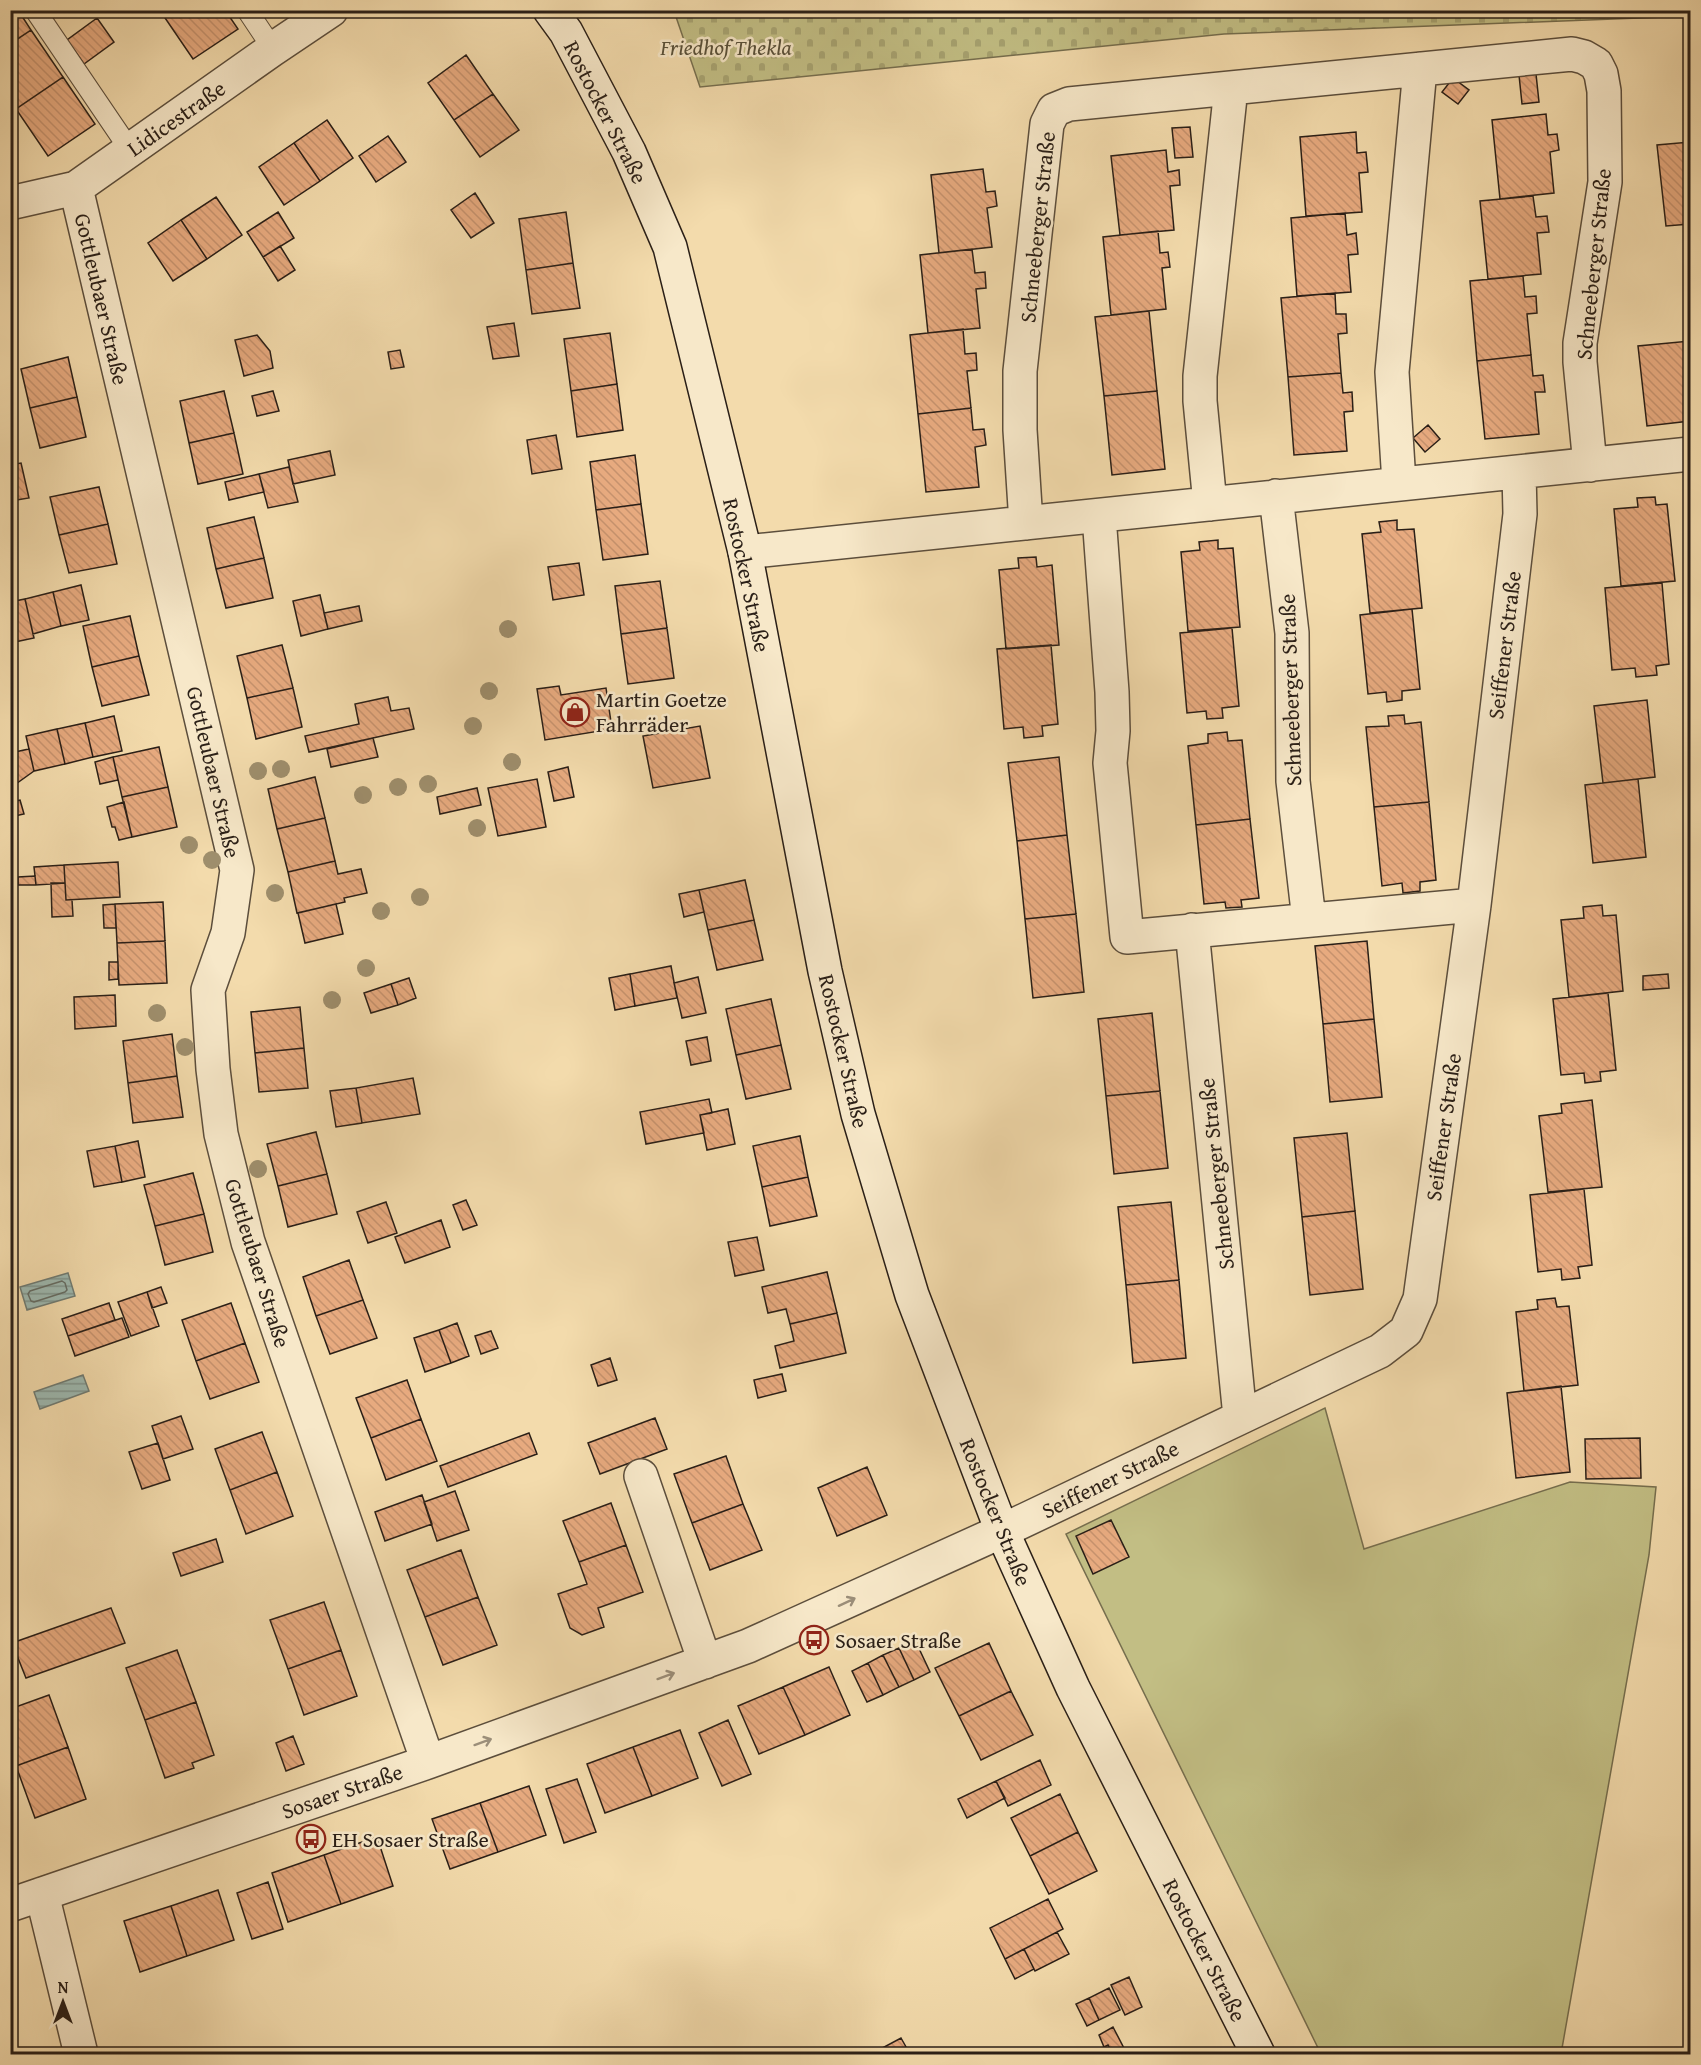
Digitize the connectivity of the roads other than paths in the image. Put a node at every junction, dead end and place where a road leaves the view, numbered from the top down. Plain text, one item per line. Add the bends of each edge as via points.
1 (35, 10) edge
2 (247, 10) edge
3 (332, 10) edge
4 (550, 10) edge
5 (273, 49) junction
6 (1420, 69) junction
7 (1231, 88) junction
8 (130, 150) junction
9 (76, 188) junction
10 (10, 203) edge
11 (1690, 454) edge
12 (1590, 465) junction
13 (1519, 472) junction
14 (1399, 483) junction
15 (1276, 496) junction
16 (1210, 504) junction
17 (1099, 516) junction
18 (1026, 524) junction
19 (745, 552) junction
20 (1474, 905) junction
21 (1309, 920) junction
22 (1192, 930) junction
23 (1240, 1417) junction
24 (640, 1476) dead end
25 (1002, 1531) junction
26 (705, 1662) junction
27 (428, 1762) junction
28 (42, 1894) junction
29 (10, 1905) edge
30 (81, 2055) edge
31 (1258, 2055) edge

1 - 8 lane
2 - 5 lane
3 - 5 street, Lidicestraße
4 - 19 street, Rostocker Straße via 566,32 629,152 670,247
5 - 8 street, Lidicestraße
6 - 7 street, Schneeberger Straße
6 - 12 street, Schneeberger Straße via 1572,54 1596,64 1601,74 1605,182 1580,342
6 - 14 street via 1392,372
7 - 16 street via 1200,376
7 - 18 street, Schneeberger Straße via 1069,104 1054,110 1047,123 1020,371
8 - 9 street, Lidicestraße
9 - 10 street, Lidicestraße
9 - 27 street, Gottleubaer Straße via 237,870 228,933 208,990 221,1134 248,1242
11 - 12 street
12 - 13 street
13 - 14 street
13 - 20 street, Seiffener Straße via 1520,514
14 - 15 street
15 - 16 street
15 - 21 street, Schneeberger Straße via 1292,633 1293,781
16 - 17 street
17 - 18 street
17 - 22 street via 1112,692 1110,763 1127,936
18 - 19 street
19 - 25 street, Rostocker Straße via 825,971 858,1114 912,1295
20 - 21 street
20 - 23 street, Seiffener Straße via 1420,1299 1406,1331 1380,1352
21 - 22 street
22 - 23 street, Schneeberger Straße
23 - 25 street, Seiffener Straße
24 - 26 street
26 -> 25 street, Sosaer Straße
25 - 31 street, Rostocker Straße via 1073,1688
27 -> 26 street, Sosaer Straße
27 - 28 street, Sosaer Straße
28 - 29 street, Sosaer Straße
28 - 30 street

